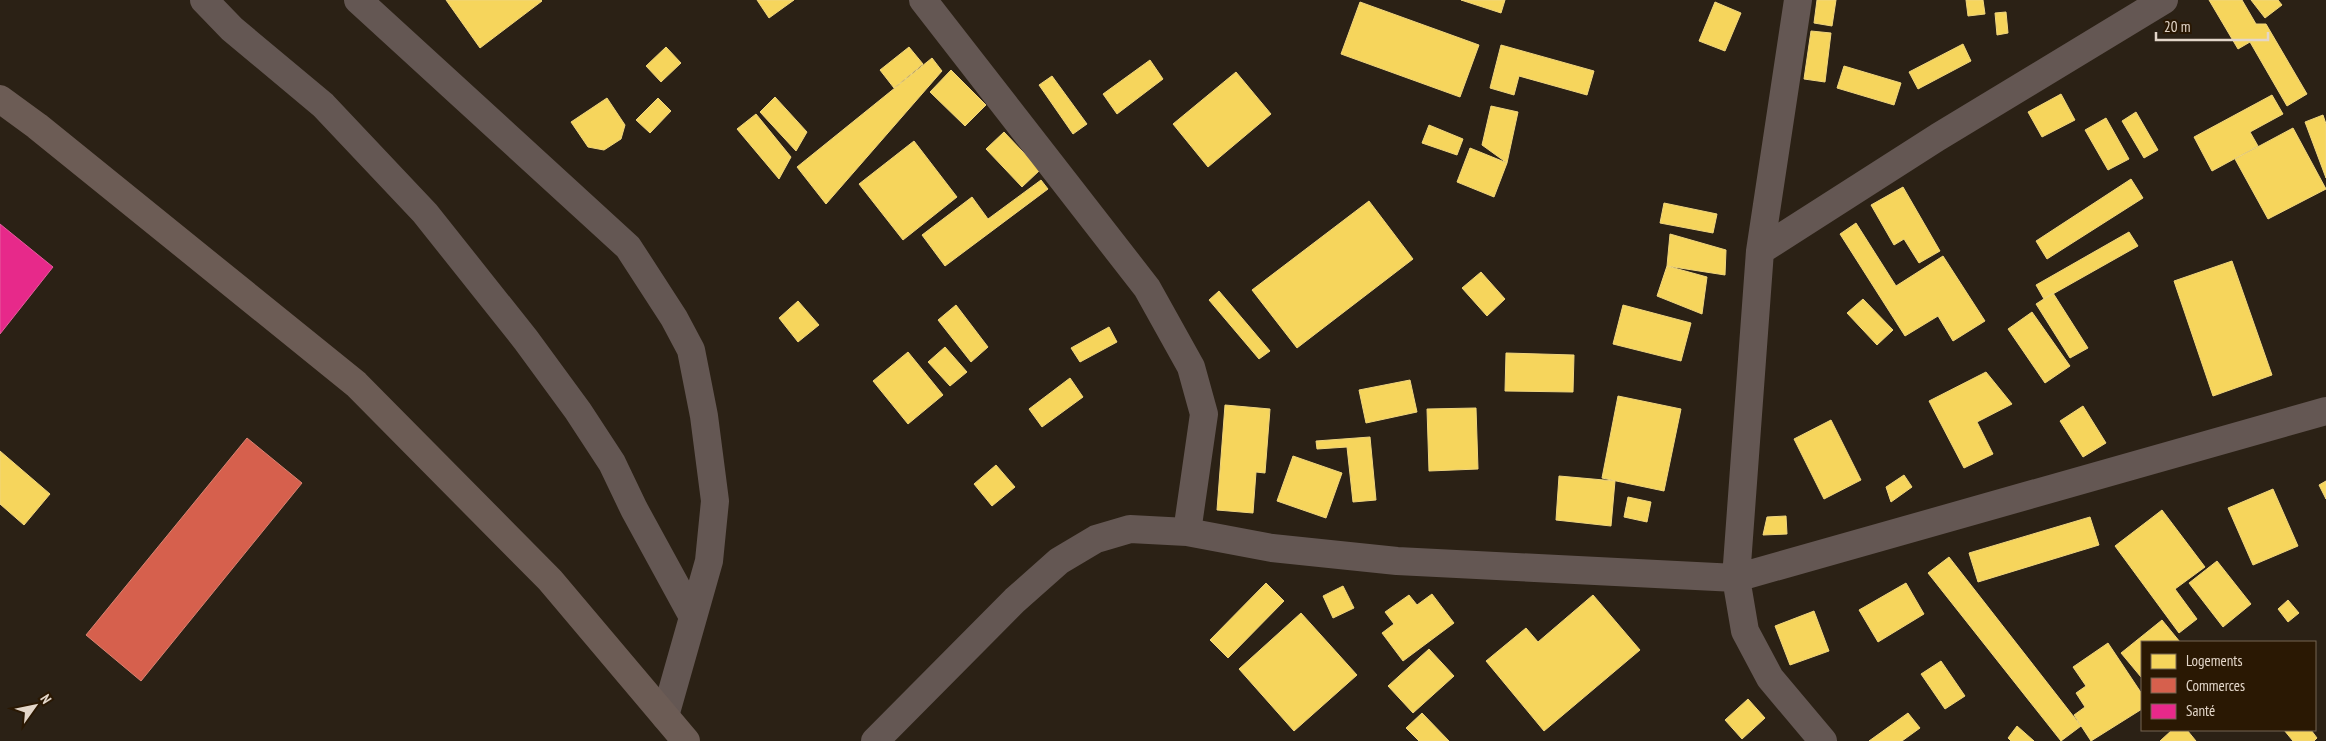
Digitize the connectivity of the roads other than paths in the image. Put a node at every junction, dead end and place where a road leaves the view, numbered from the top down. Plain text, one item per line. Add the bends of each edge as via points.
1 (204, 0) edge
2 (358, 0) edge
3 (923, 0) edge
4 (1798, 0) edge
5 (2164, 0) edge
6 (0, 99) edge
7 (1760, 251) junction
8 (2326, 412) edge
9 (1188, 532) junction
10 (1736, 578) junction
11 (693, 617) junction
12 (665, 716) junction
13 (686, 741) edge
14 (875, 741) edge
15 (1823, 741) edge

1 - 11 street via 232,29 329,112 425,214 526,340 612,463
2 - 11 street via 628,247 674,318 691,350 715,501 709,561
3 - 9 street via 1147,288 1191,367 1204,414
4 - 7 street
5 - 7 street via 1938,137
6 - 12 highway via 356,384 550,580
7 - 10 street
8 - 10 street
9 - 10 street via 1272,548 1397,561
9 - 14 street via 1130,529 1096,539 1059,561
10 - 15 street via 1745,631 1770,678
11 - 12 street
12 - 13 highway

